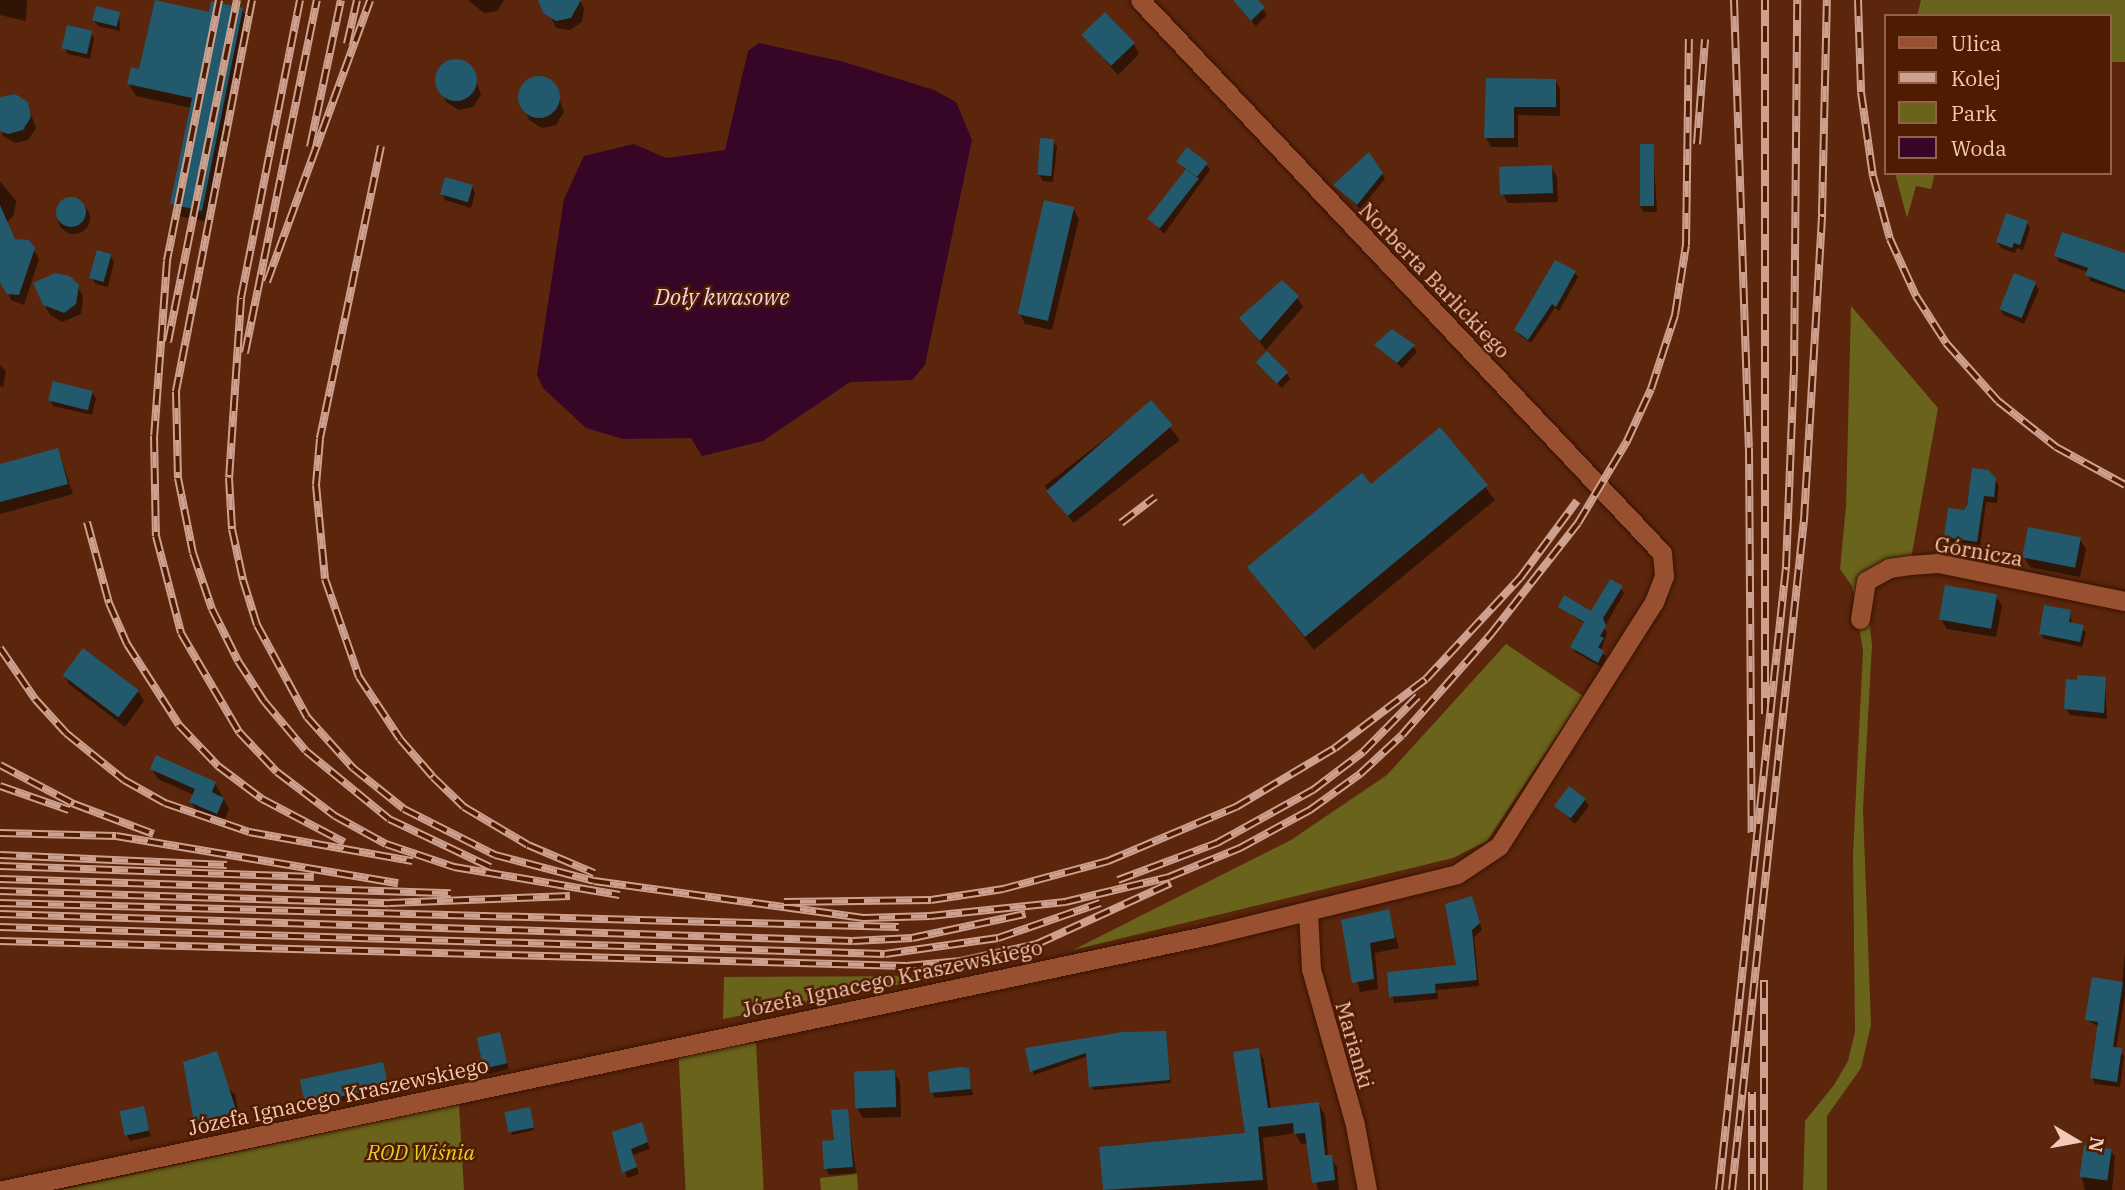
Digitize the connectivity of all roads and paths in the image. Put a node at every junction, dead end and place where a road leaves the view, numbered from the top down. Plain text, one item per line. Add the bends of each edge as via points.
1 (1140, 0) edge
2 (2125, 601) edge
3 (1654, 602) joint
4 (1860, 618) dead end
5 (1308, 912) junction
6 (3, 1190) edge
7 (1367, 1190) edge

1 - 3 street, Norberta Barlickiego via 1657,546 1665,566
2 - 4 street, Górnicza via 1938,563 1920,564 1889,568 1867,581
3 - 5 street, Józefa Ignacego Kraszewskiego via 1526,808 1492,853 1457,874
5 - 6 street, Józefa Ignacego Kraszewskiego
5 - 7 street, Marianki via 1311,968 1355,1125

